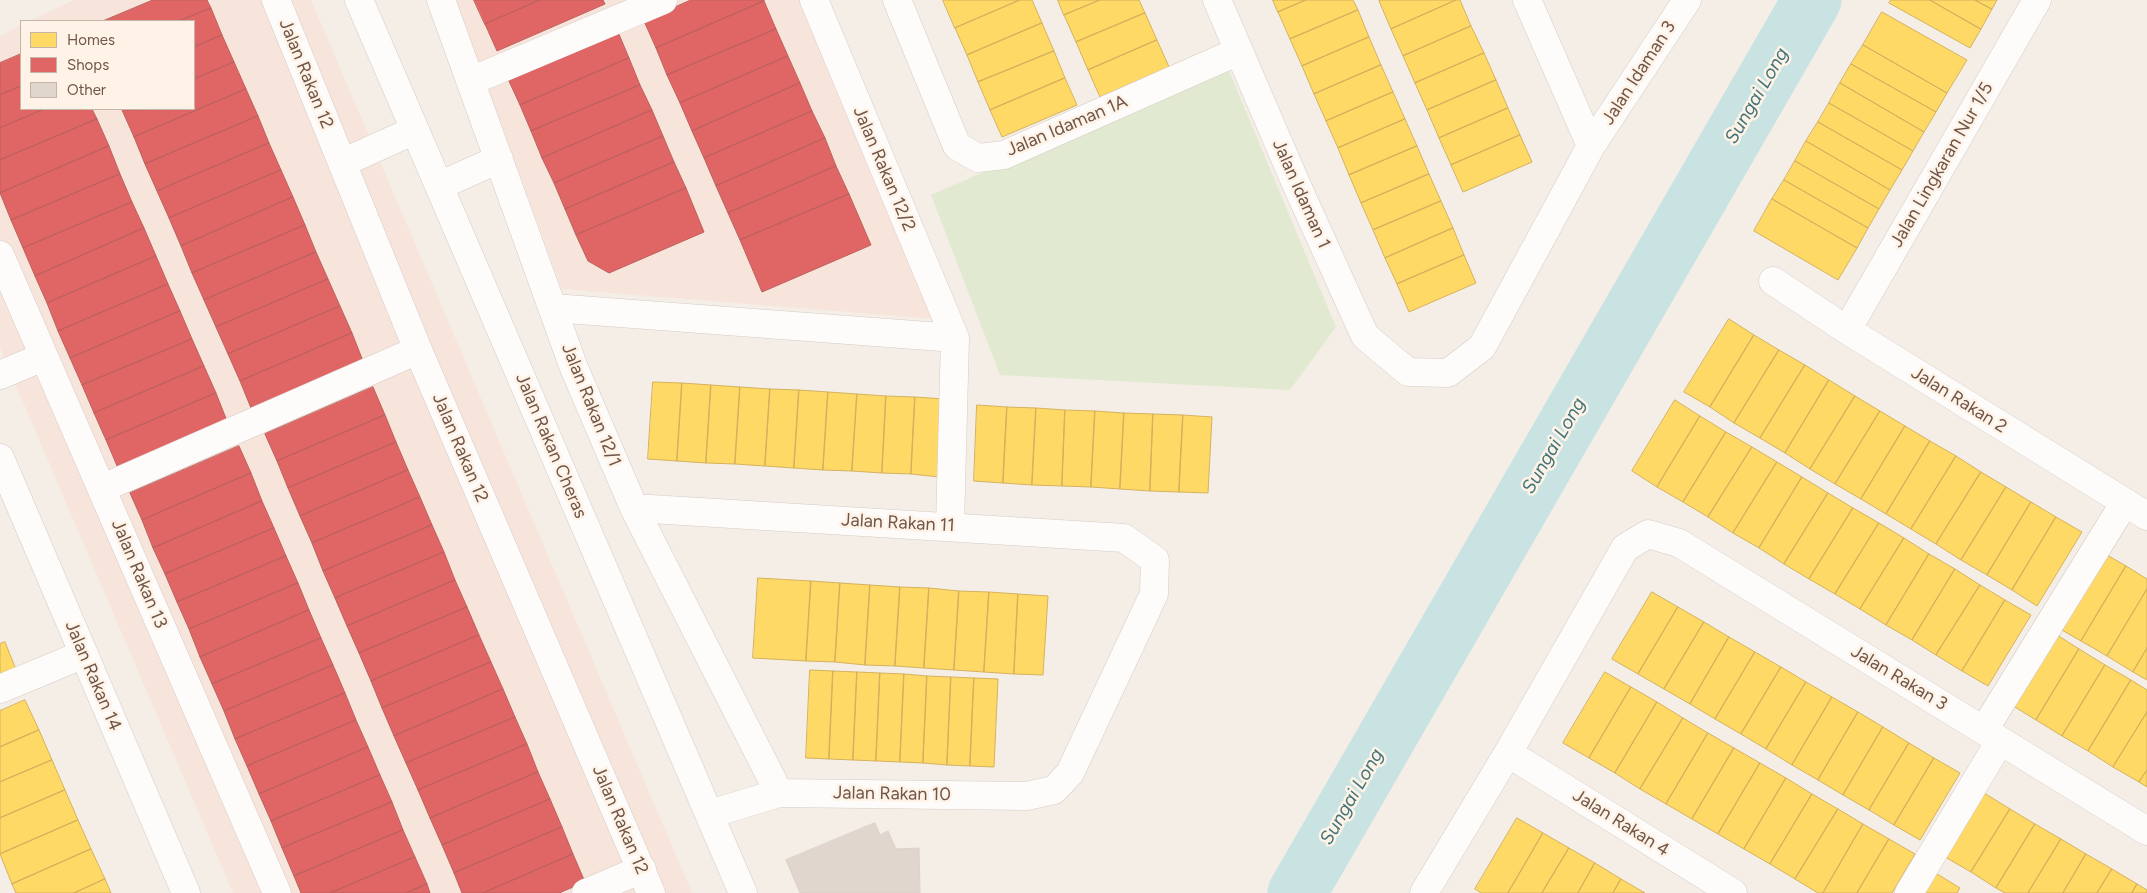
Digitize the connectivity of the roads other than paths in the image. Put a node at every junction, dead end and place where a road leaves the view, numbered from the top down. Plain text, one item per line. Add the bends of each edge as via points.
1 (276, 0) edge
2 (359, 0) edge
3 (441, 0) edge
4 (663, 0) edge
5 (814, 0) edge
6 (897, 0) edge
7 (1217, 0) edge
8 (1528, 0) edge
9 (1687, 0) edge
10 (2037, 0) edge
11 (1239, 51) junction
12 (471, 81) junction
13 (415, 130) junction
14 (1591, 146) junction
15 (499, 159) junction
16 (342, 163) junction
17 (438, 186) junction
18 (0, 255) edge
19 (1773, 281) dead end
20 (553, 308) junction
21 (1847, 330) junction
22 (955, 338) junction
23 (418, 350) junction
24 (43, 357) junction
25 (1408, 372) joint
26 (0, 375) edge
27 (0, 458) edge
28 (103, 488) junction
29 (634, 508) junction
30 (2136, 509) edge
31 (950, 526) junction
32 (84, 654) junction
33 (0, 688) edge
34 (1992, 736) junction
35 (1508, 753) junction
36 (1070, 773) joint
37 (779, 793) junction
38 (710, 814) junction
39 (2147, 831) edge
40 (647, 881) edge
41 (186, 893) edge
42 (277, 893) edge
43 (586, 893) edge
44 (743, 893) edge
45 (1424, 893) edge
46 (1733, 893) edge
47 (1909, 893) edge

1 - 16 street, Jalan Rakan 12
2 - 13 street, Jalan Rakan Cheras
3 - 12 street, Jalan Rakan 12/1
4 - 12 street
5 - 22 street, Jalan Rakan 12/2
6 - 11 street, Jalan Idaman 1A via 957,146 978,158 1004,155
7 - 11 street, Jalan Idaman 1
8 - 14 street
9 - 14 street, Jalan Idaman 3
10 - 21 street, Jalan Lingkaran Nur 1/5
11 - 25 street, Jalan Idaman 1 via 1365,336
12 - 15 street, Jalan Rakan 12/1
13 - 16 street
13 - 17 street, Jalan Rakan Cheras
14 - 25 street, Jalan Idaman 3 via 1482,347 1448,373
15 - 17 street
15 - 20 street, Jalan Rakan 12/1
16 - 23 street, Jalan Rakan 12
17 - 38 street, Jalan Rakan Cheras
18 - 24 street, Jalan Rakan 13
19 - 21 street, Jalan Rakan 2
20 - 22 street
20 - 29 street, Jalan Rakan 12/1 via 574,368
21 - 30 street, Jalan Rakan 2
22 - 31 street
23 - 28 street
23 - 40 street, Jalan Rakan 12
24 - 26 street
24 - 28 street, Jalan Rakan 13
27 - 32 street, Jalan Rakan 14
28 - 42 street, Jalan Rakan 13
29 - 31 street, Jalan Rakan 11
29 - 37 street, Jalan Rakan 12/1
30 - 34 street
31 - 36 street, Jalan Rakan 11 via 1124,538 1155,560 1154,594
32 - 33 street
32 - 41 street, Jalan Rakan 14
34 - 35 street, Jalan Rakan 3 via 1679,543 1648,534 1625,548
34 - 39 street, Jalan Rakan 3
34 - 47 street
35 - 45 street
35 - 46 street, Jalan Rakan 4
36 - 37 street, Jalan Rakan 10 via 1054,790 1027,796
37 - 38 street, Jalan Rakan 10
38 - 44 street, Jalan Rakan Cheras
40 - 43 street

